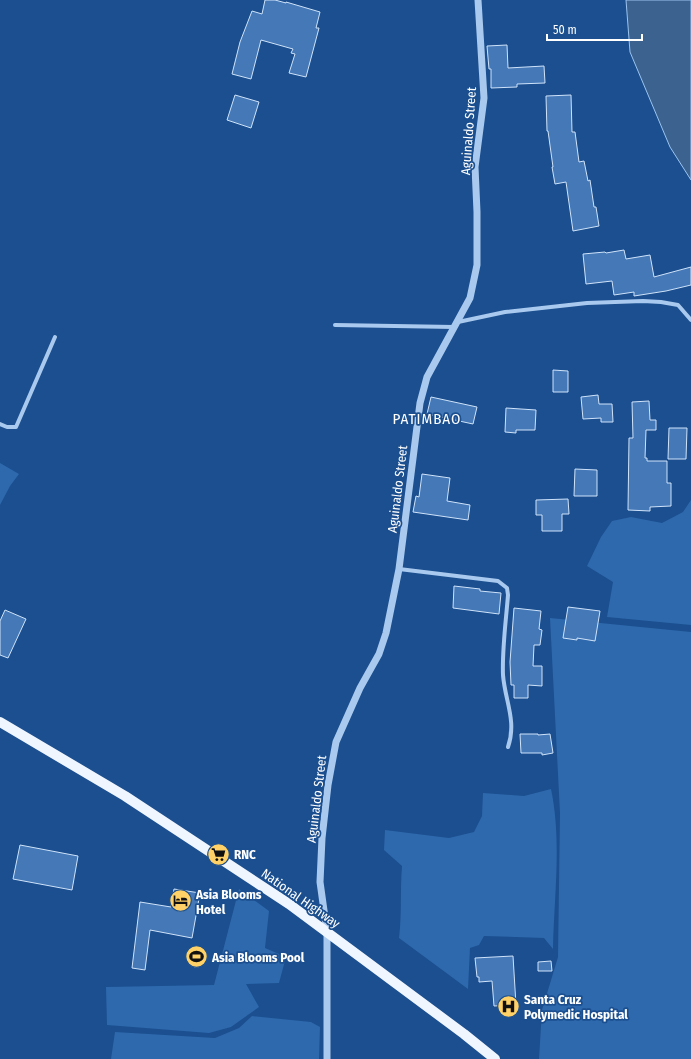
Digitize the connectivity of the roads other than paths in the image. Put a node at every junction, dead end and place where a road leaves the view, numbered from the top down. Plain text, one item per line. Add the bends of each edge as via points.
1 (478, 0) edge
2 (691, 320) edge
3 (455, 324) junction
4 (335, 325) dead end
5 (54, 337) dead end
6 (0, 424) edge
7 (399, 569) junction
8 (1, 723) edge
9 (508, 747) dead end
10 (327, 932) junction
11 (327, 1059) edge
12 (495, 1059) edge

1 - 3 street, Aguinaldo Street via 484,98 475,167 477,265 470,298
2 - 3 street via 678,305 642,301 587,303 520,310
3 - 4 street
3 - 7 street, Aguinaldo Street via 427,377 420,403
5 - 6 street via 16,426 7,427
7 - 9 street via 498,581 507,588 503,674 512,722
7 - 10 street, Aguinaldo Street via 386,634 379,654 360,688 336,742 322,838 320,882
8 - 10 main road, National Highway via 160,818
10 - 11 street, Aguinaldo Street
10 - 12 main road, National Highway

